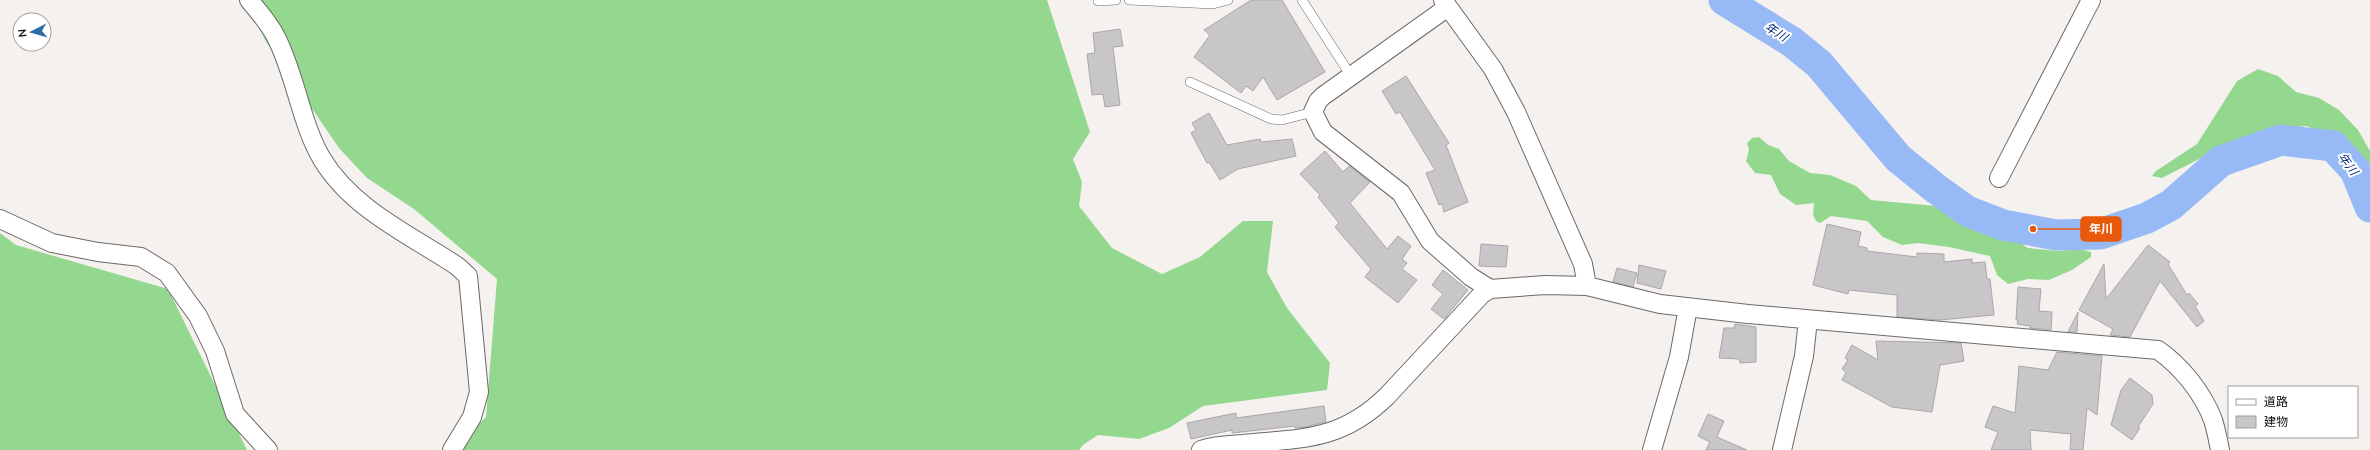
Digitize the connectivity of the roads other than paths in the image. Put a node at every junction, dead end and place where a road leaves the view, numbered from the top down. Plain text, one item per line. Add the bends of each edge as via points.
1 (249, 0) edge
2 (1116, 0) edge
3 (1129, 0) edge
4 (1228, 0) edge
5 (1302, 0) edge
6 (2091, 0) edge
7 (1098, 1) edge
8 (1445, 4) edge
9 (1351, 76) junction
10 (1190, 82) dead end
11 (1313, 112) junction
12 (1999, 178) dead end
13 (0, 219) edge
14 (1587, 286) junction
15 (1490, 289) junction
16 (1688, 307) junction
17 (1808, 320) junction
18 (268, 450) edge
19 (452, 450) edge
20 (1201, 450) edge
21 (1652, 450) edge
22 (1782, 450) edge
23 (2220, 450) edge

1 - 19 street via 276,37 322,158 347,193 457,266 468,276 480,392 472,417
2 - 7 lane
3 - 4 lane via 1213,4
5 - 9 lane
6 - 12 street
8 - 9 street
8 - 14 street via 1493,69 1516,112 1583,264
9 - 11 street via 1318,101
10 - 11 lane via 1271,119 1282,120
11 - 15 street via 1323,132 1401,193 1430,241 1471,277
13 - 18 street via 52,243 141,257 167,273 198,316 212,344 235,414
14 - 15 street via 1545,285
14 - 16 street via 1660,304
15 - 20 street via 1475,300 1372,411 1351,424 1320,436
16 - 17 street
16 - 21 street via 1679,357
17 - 22 street via 1804,356
17 - 23 street via 2158,350 2173,360 2200,395 2213,420

